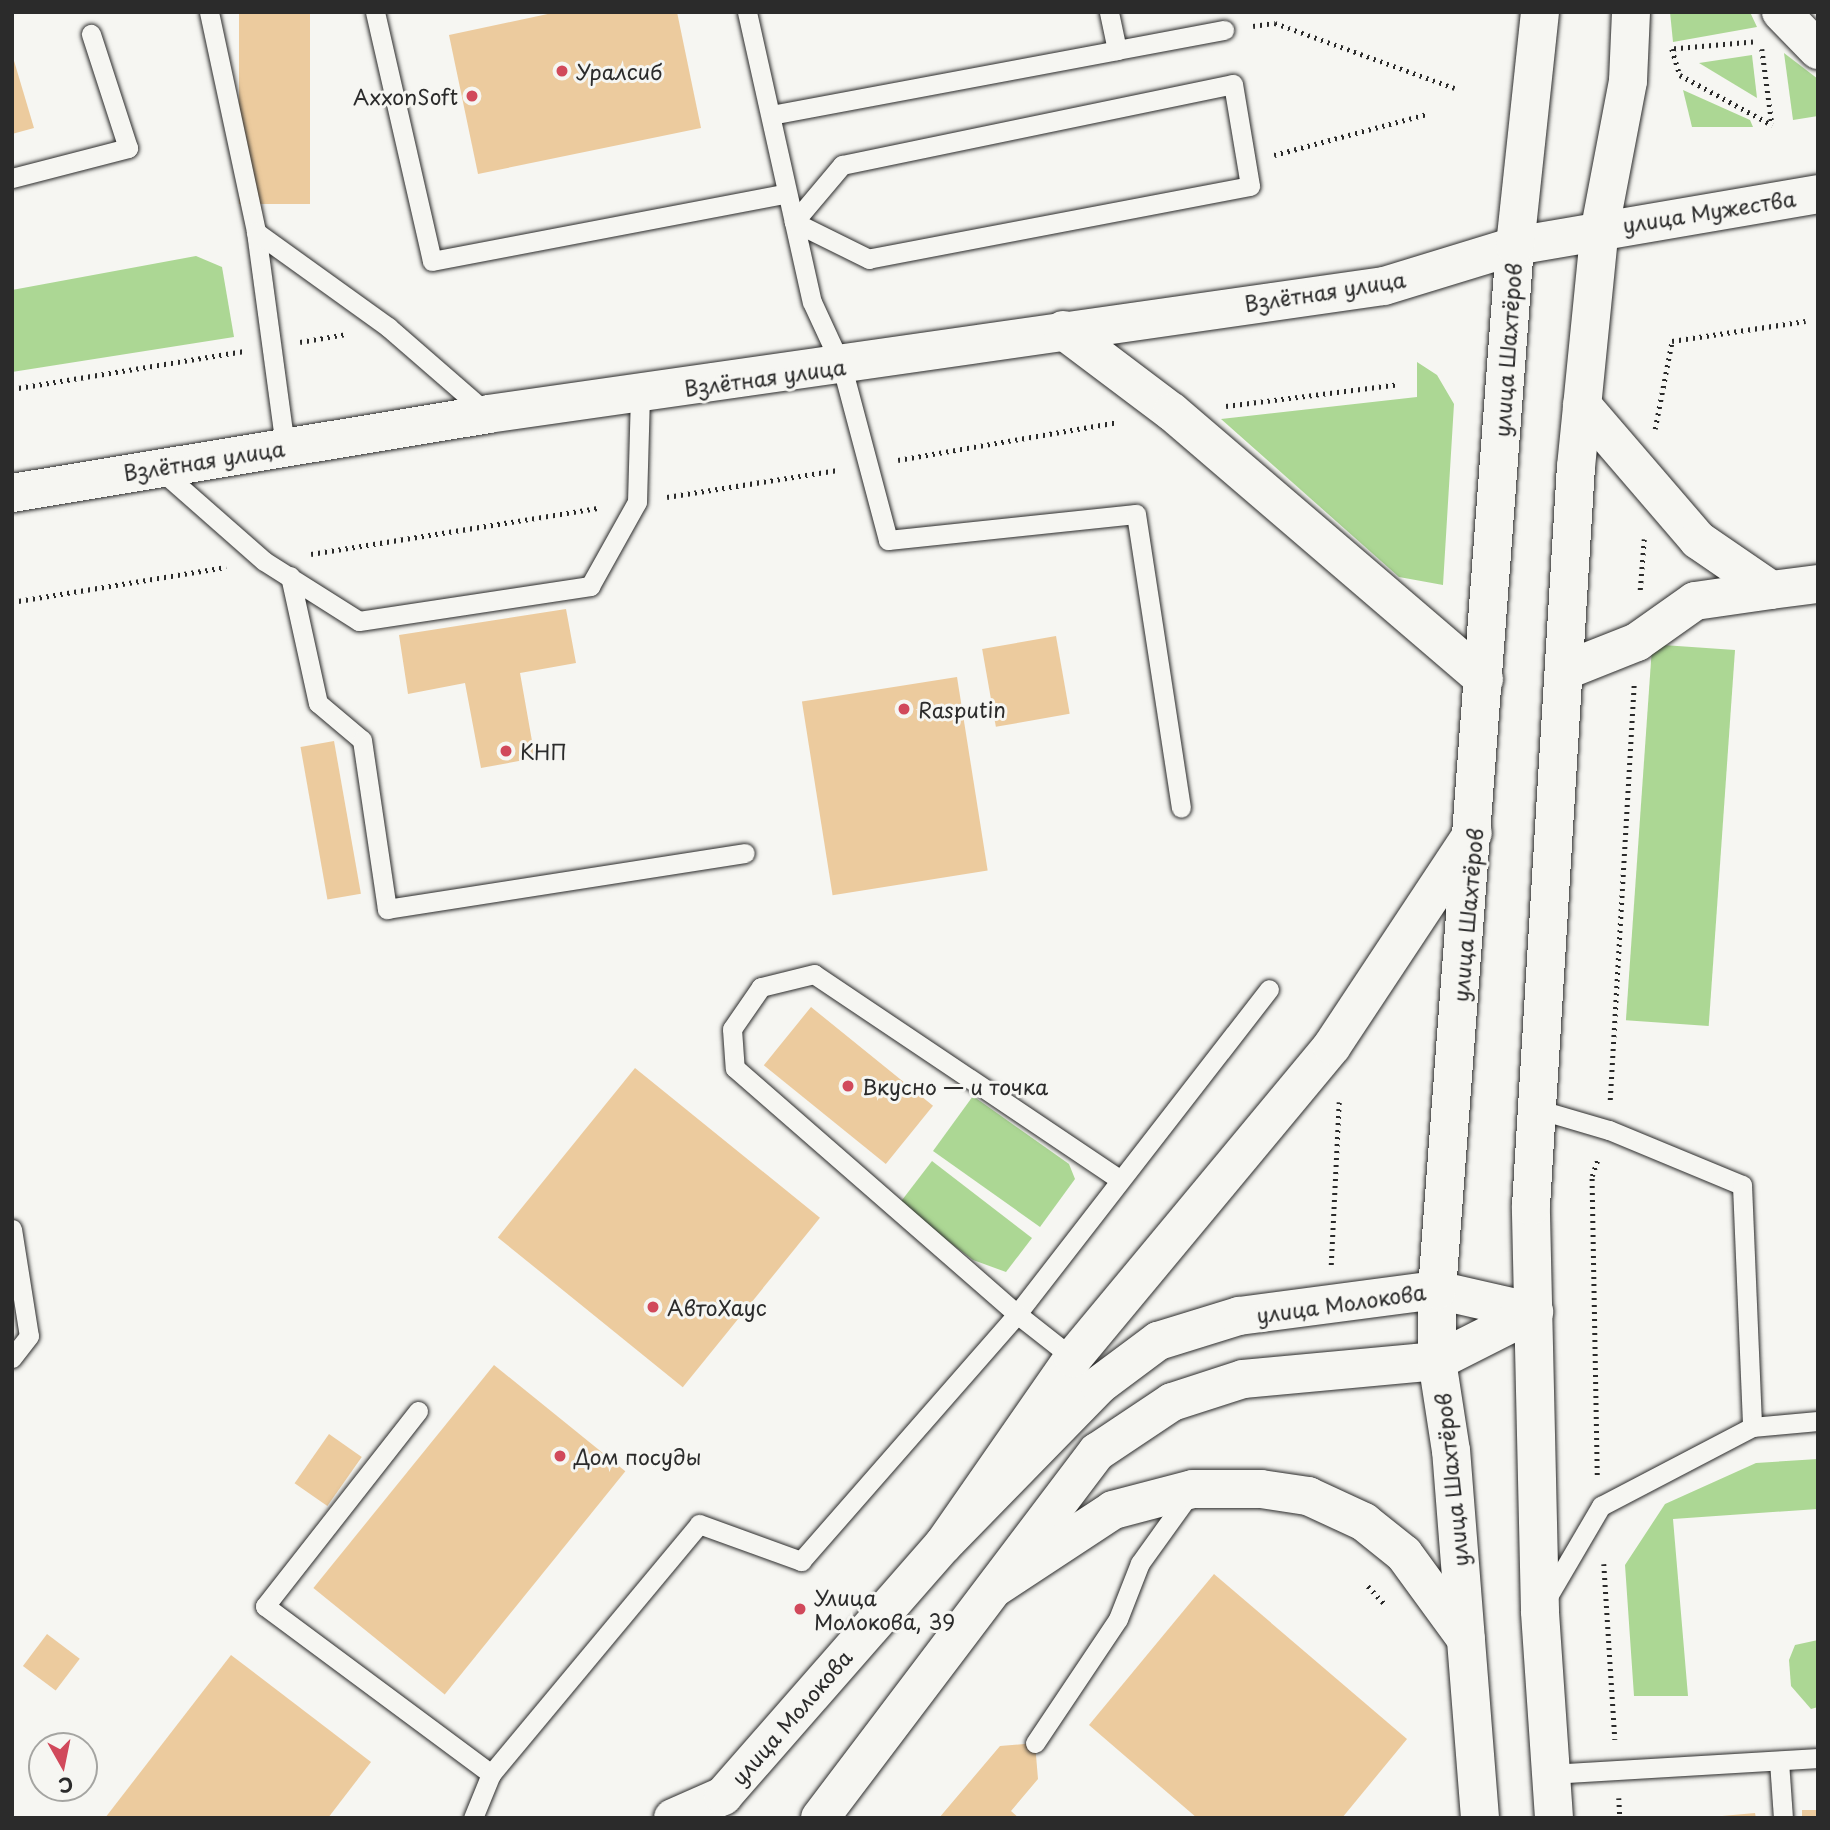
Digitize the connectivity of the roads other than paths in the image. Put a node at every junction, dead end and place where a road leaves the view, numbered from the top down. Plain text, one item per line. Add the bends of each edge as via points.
1 (209, 12) edge
2 (375, 12) edge
3 (747, 12) edge
4 (1109, 12) edge
5 (1540, 12) edge
6 (1631, 12) edge
7 (1781, 12) edge
8 (1224, 30) road end
9 (91, 34) dead end
10 (1117, 50) junction
11 (1818, 50) edge
12 (771, 115) junction
13 (12, 178) edge
14 (787, 193) junction
15 (1818, 194) edge
16 (794, 222) junction
17 (1600, 228) junction
18 (256, 232) junction
19 (1515, 246) junction
20 (1063, 330) junction
21 (842, 368) junction
22 (640, 394) junction
23 (1582, 405) junction
24 (488, 414) junction
25 (285, 446) junction
26 (156, 467) junction
27 (12, 493) edge
28 (290, 576) junction
29 (1818, 584) edge
30 (1771, 590) junction
31 (1564, 671) junction
32 (1484, 679) junction
33 (1181, 808) dead end
34 (1474, 832) junction
35 (745, 853) dead end
36 (1269, 989) dead end
37 (1536, 1109) junction
38 (1119, 1179) junction
39 (12, 1229) edge
40 (1437, 1290) junction
41 (1534, 1312) junction
42 (1017, 1314) junction
43 (12, 1358) edge
44 (1073, 1358) junction
45 (1437, 1361) junction
46 (418, 1411) dead end
47 (1818, 1421) edge
48 (1752, 1427) junction
49 (1193, 1489) junction
50 (943, 1545) junction
51 (996, 1587) junction
52 (1540, 1611) junction
53 (1466, 1639) junction
54 (1035, 1743) dead end
55 (1818, 1758) edge
56 (1779, 1761) junction
57 (491, 1774) junction
58 (1551, 1774) junction
59 (473, 1818) edge
60 (673, 1818) edge
61 (820, 1818) edge
62 (1479, 1818) edge
63 (1554, 1818) edge
64 (1783, 1818) edge

1 - 18 lane
2 - 14 lane via 432,261
3 - 12 lane
4 - 10 lane
5 - 19 main road, улица Шахтёров
6 - 17 main road via 1628,82
7 - 11 main road
8 - 10 lane
9 - 13 lane via 128,148
10 - 12 lane
12 - 14 lane
14 - 16 lane
15 - 17 main road, улица Мужества
16 - 16 lane via 869,259 1250,186 1233,84 842,165
16 - 21 lane via 812,302
17 - 19 main road, улица Мужества
17 - 23 main road
18 - 24 lane via 388,327
18 - 25 lane via 268,347
19 - 20 main road, Взлётная улица via 1384,286
19 - 32 main road, улица Шахтёров
20 - 21 main road, Взлётная улица
20 - 32 main road via 1172,412
21 - 22 main road, Взлётная улица
21 - 33 lane via 887,540 1136,514
22 - 24 main road, Взлётная улица
22 - 28 lane via 637,502 590,586 359,621
23 - 30 main road via 1698,540
23 - 31 main road
24 - 25 main road, Взлётная улица
25 - 26 main road, Взлётная улица
26 - 27 main road, Взлётная улица
26 - 28 lane via 264,561
28 - 35 lane via 318,703 362,740 387,909
29 - 30 main road
30 - 31 main road via 1695,601 1637,642
31 - 37 main road
32 - 34 main road, улица Шахтёров
34 - 40 main road, улица Шахтёров
34 - 44 main road via 1332,1046
36 - 38 lane
37 - 41 main road via 1531,1206
37 - 48 lane via 1609,1130 1742,1185
38 - 42 lane
38 - 42 lane via 814,974 761,987 732,1029 735,1068
39 - 43 lane via 29,1336
40 - 41 main road, улица Молокова
40 - 45 main road, улица Шахтёров
40 - 50 main road, улица Молокова via 1239,1316 1158,1341 1099,1385
41 - 45 main road
41 - 52 main road
42 - 44 lane
42 - 57 lane via 801,1561 699,1524
44 - 50 main road
45 - 51 main road via 1243,1379 1172,1402 1097,1451
45 - 53 main road, улица Шахтёров via 1451,1451
46 - 57 lane via 265,1606
47 - 48 lane
48 - 52 lane via 1601,1506
49 - 51 main road via 1113,1510
49 - 53 main road via 1308,1496 1364,1522 1404,1554
49 - 54 lane via 1140,1563 1118,1619
50 - 60 main road, улица Молокова via 723,1796
51 - 61 main road
52 - 58 main road
53 - 62 main road, улица Шахтёров
55 - 56 lane
56 - 58 lane
56 - 64 lane
57 - 59 lane
58 - 63 main road

